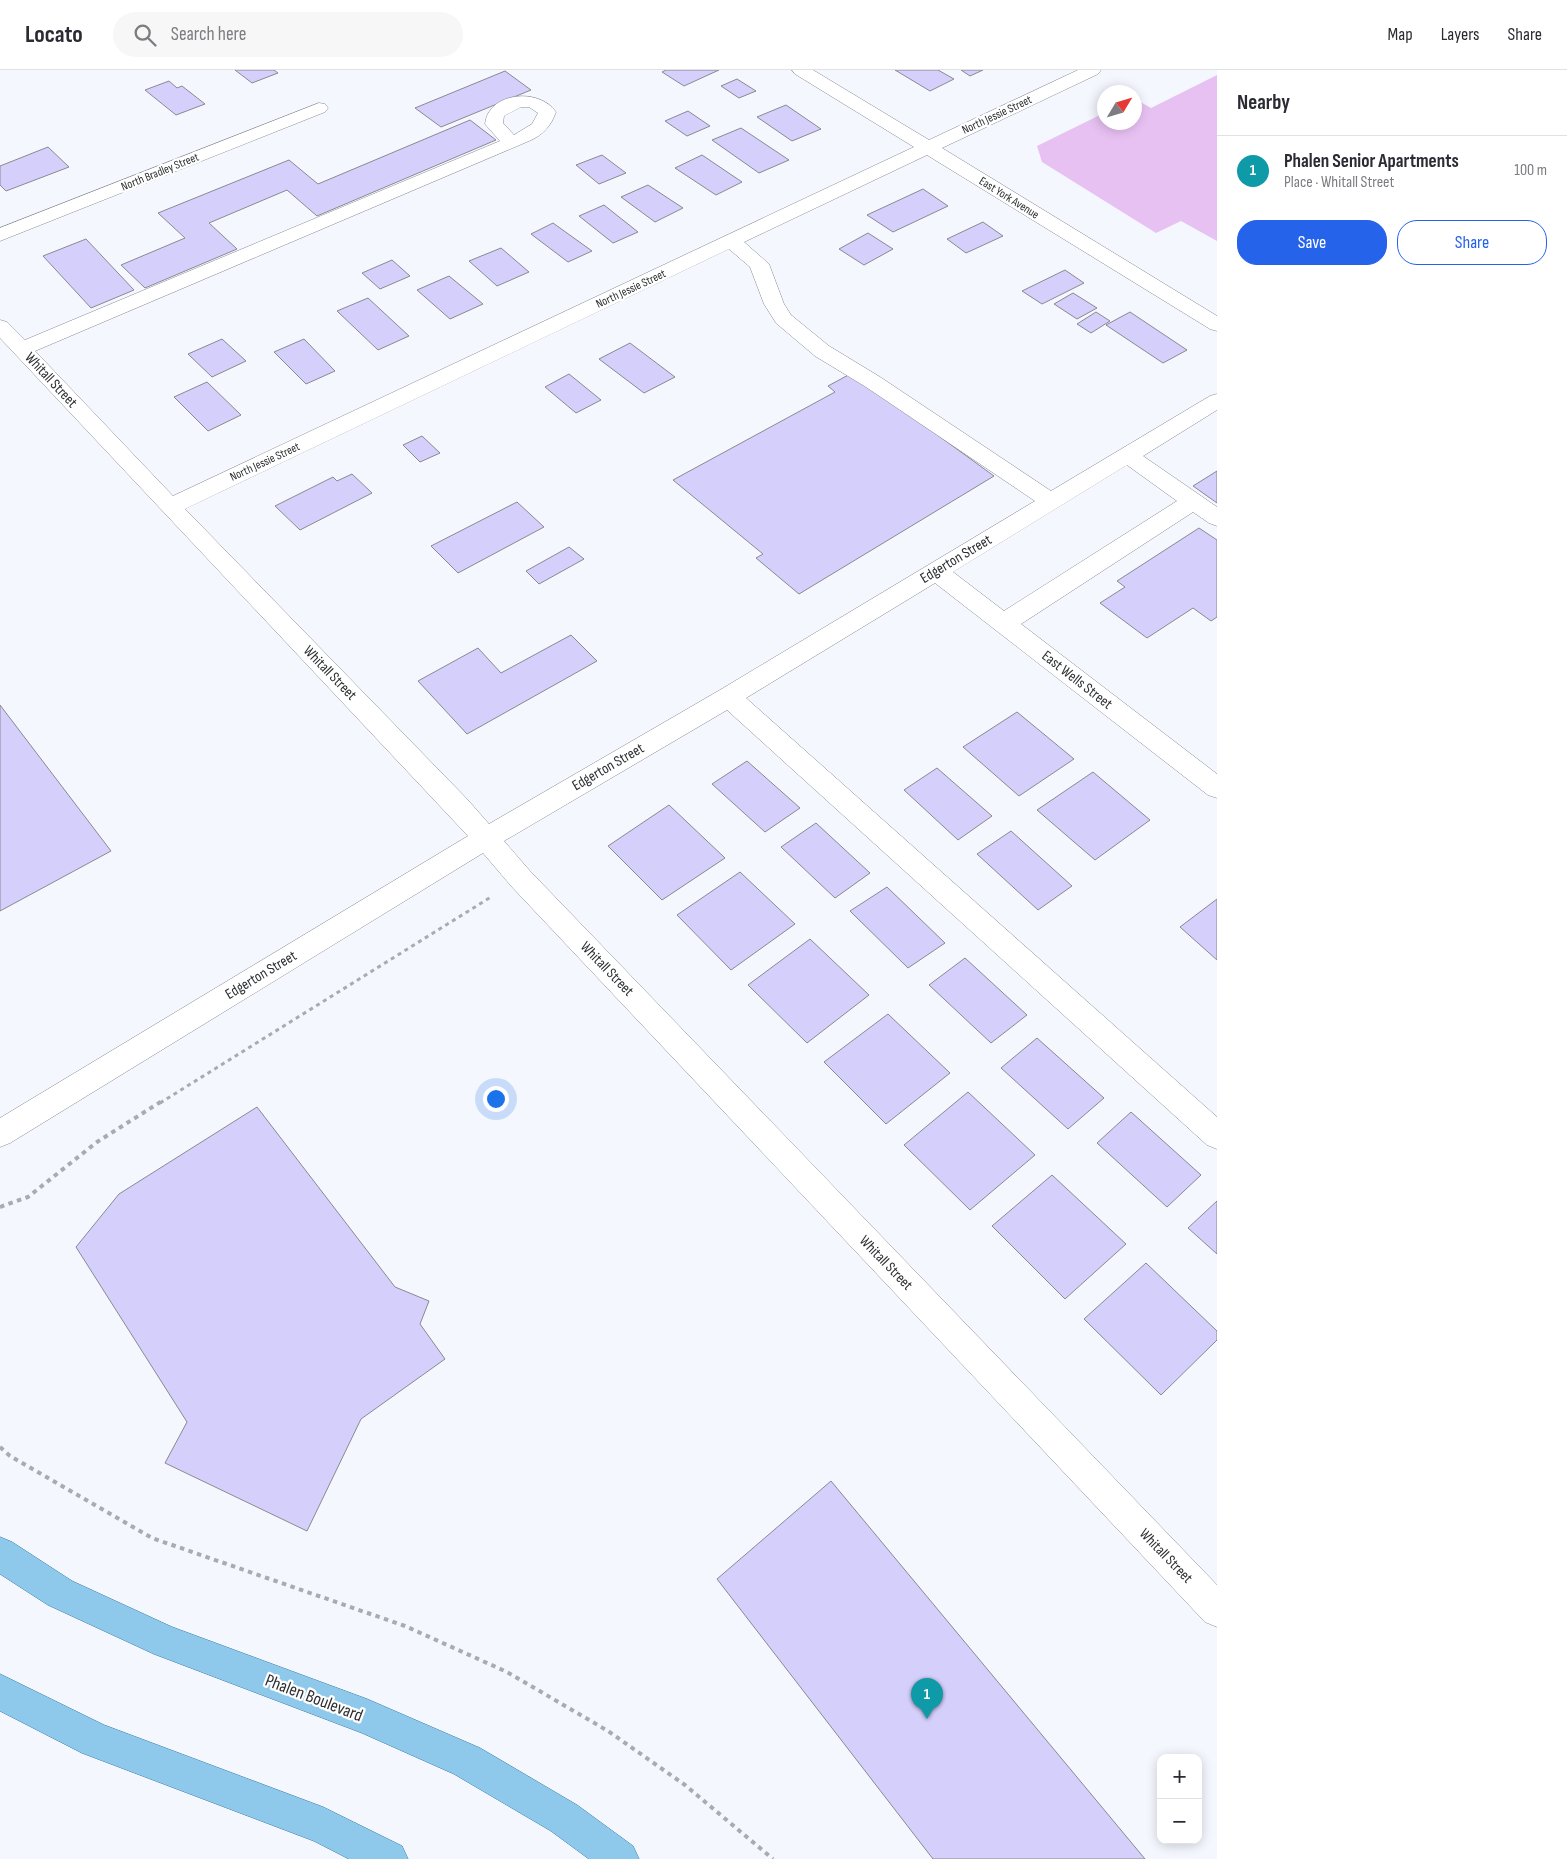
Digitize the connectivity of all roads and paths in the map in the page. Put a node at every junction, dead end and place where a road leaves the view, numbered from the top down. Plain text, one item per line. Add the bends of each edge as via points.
1 (802, 70) edge
2 (1092, 70) edge
3 (319, 108) dead end
4 (511, 143) dead end
5 (928, 148) junction
6 (0, 235) edge
7 (731, 241) junction
8 (1217, 325) edge
9 (0, 326) edge
10 (22, 349) junction
11 (1217, 401) edge
12 (1127, 455) junction
13 (1193, 501) junction
14 (1051, 502) junction
15 (170, 507) junction
16 (1217, 518) edge
17 (936, 571) junction
18 (1004, 623) junction
19 (730, 697) junction
20 (1217, 788) edge
21 (485, 838) junction
22 (521, 879) junction
23 (0, 1134) edge
24 (1217, 1136) edge
25 (0, 1207) edge
26 (0, 1447) edge
27 (0, 1554) edge
28 (1217, 1610) edge
29 (0, 1692) edge
30 (389, 1859) edge
31 (620, 1859) edge
32 (773, 1859) edge

1 - 5 street, East York Avenue
2 - 5 street, North Jessie Street
3 - 6 street, North Bradley Street
4 - 10 street
5 - 7 street, North Jessie Street
5 - 8 street, East York Avenue
7 - 14 street via 758,264 783,319 822,351
7 - 15 street, North Jessie Street
9 - 10 street, Whitall Street
10 - 15 street, Whitall Street
11 - 12 street, Edgerton Street
12 - 13 street
12 - 14 street, Edgerton Street
13 - 16 street
13 - 18 street
14 - 17 street, Edgerton Street
15 - 21 street, Whitall Street
17 - 18 street, East Wells Street
17 - 19 street, Edgerton Street
18 - 20 street, East Wells Street
19 - 21 street, Edgerton Street
19 - 24 street
21 - 22 street, Whitall Street
21 - 23 street, Edgerton Street
22 - 25 path via 97,1142 28,1197
22 - 28 street, Whitall Street
26 - 32 path via 10,1456 152,1538 405,1626 507,1672 608,1731 678,1780
27 - 31 main road, Phalen Boulevard via 60,1593 166,1642 366,1717 467,1760 564,1818
29 - 30 main road via 95,1740 323,1826

